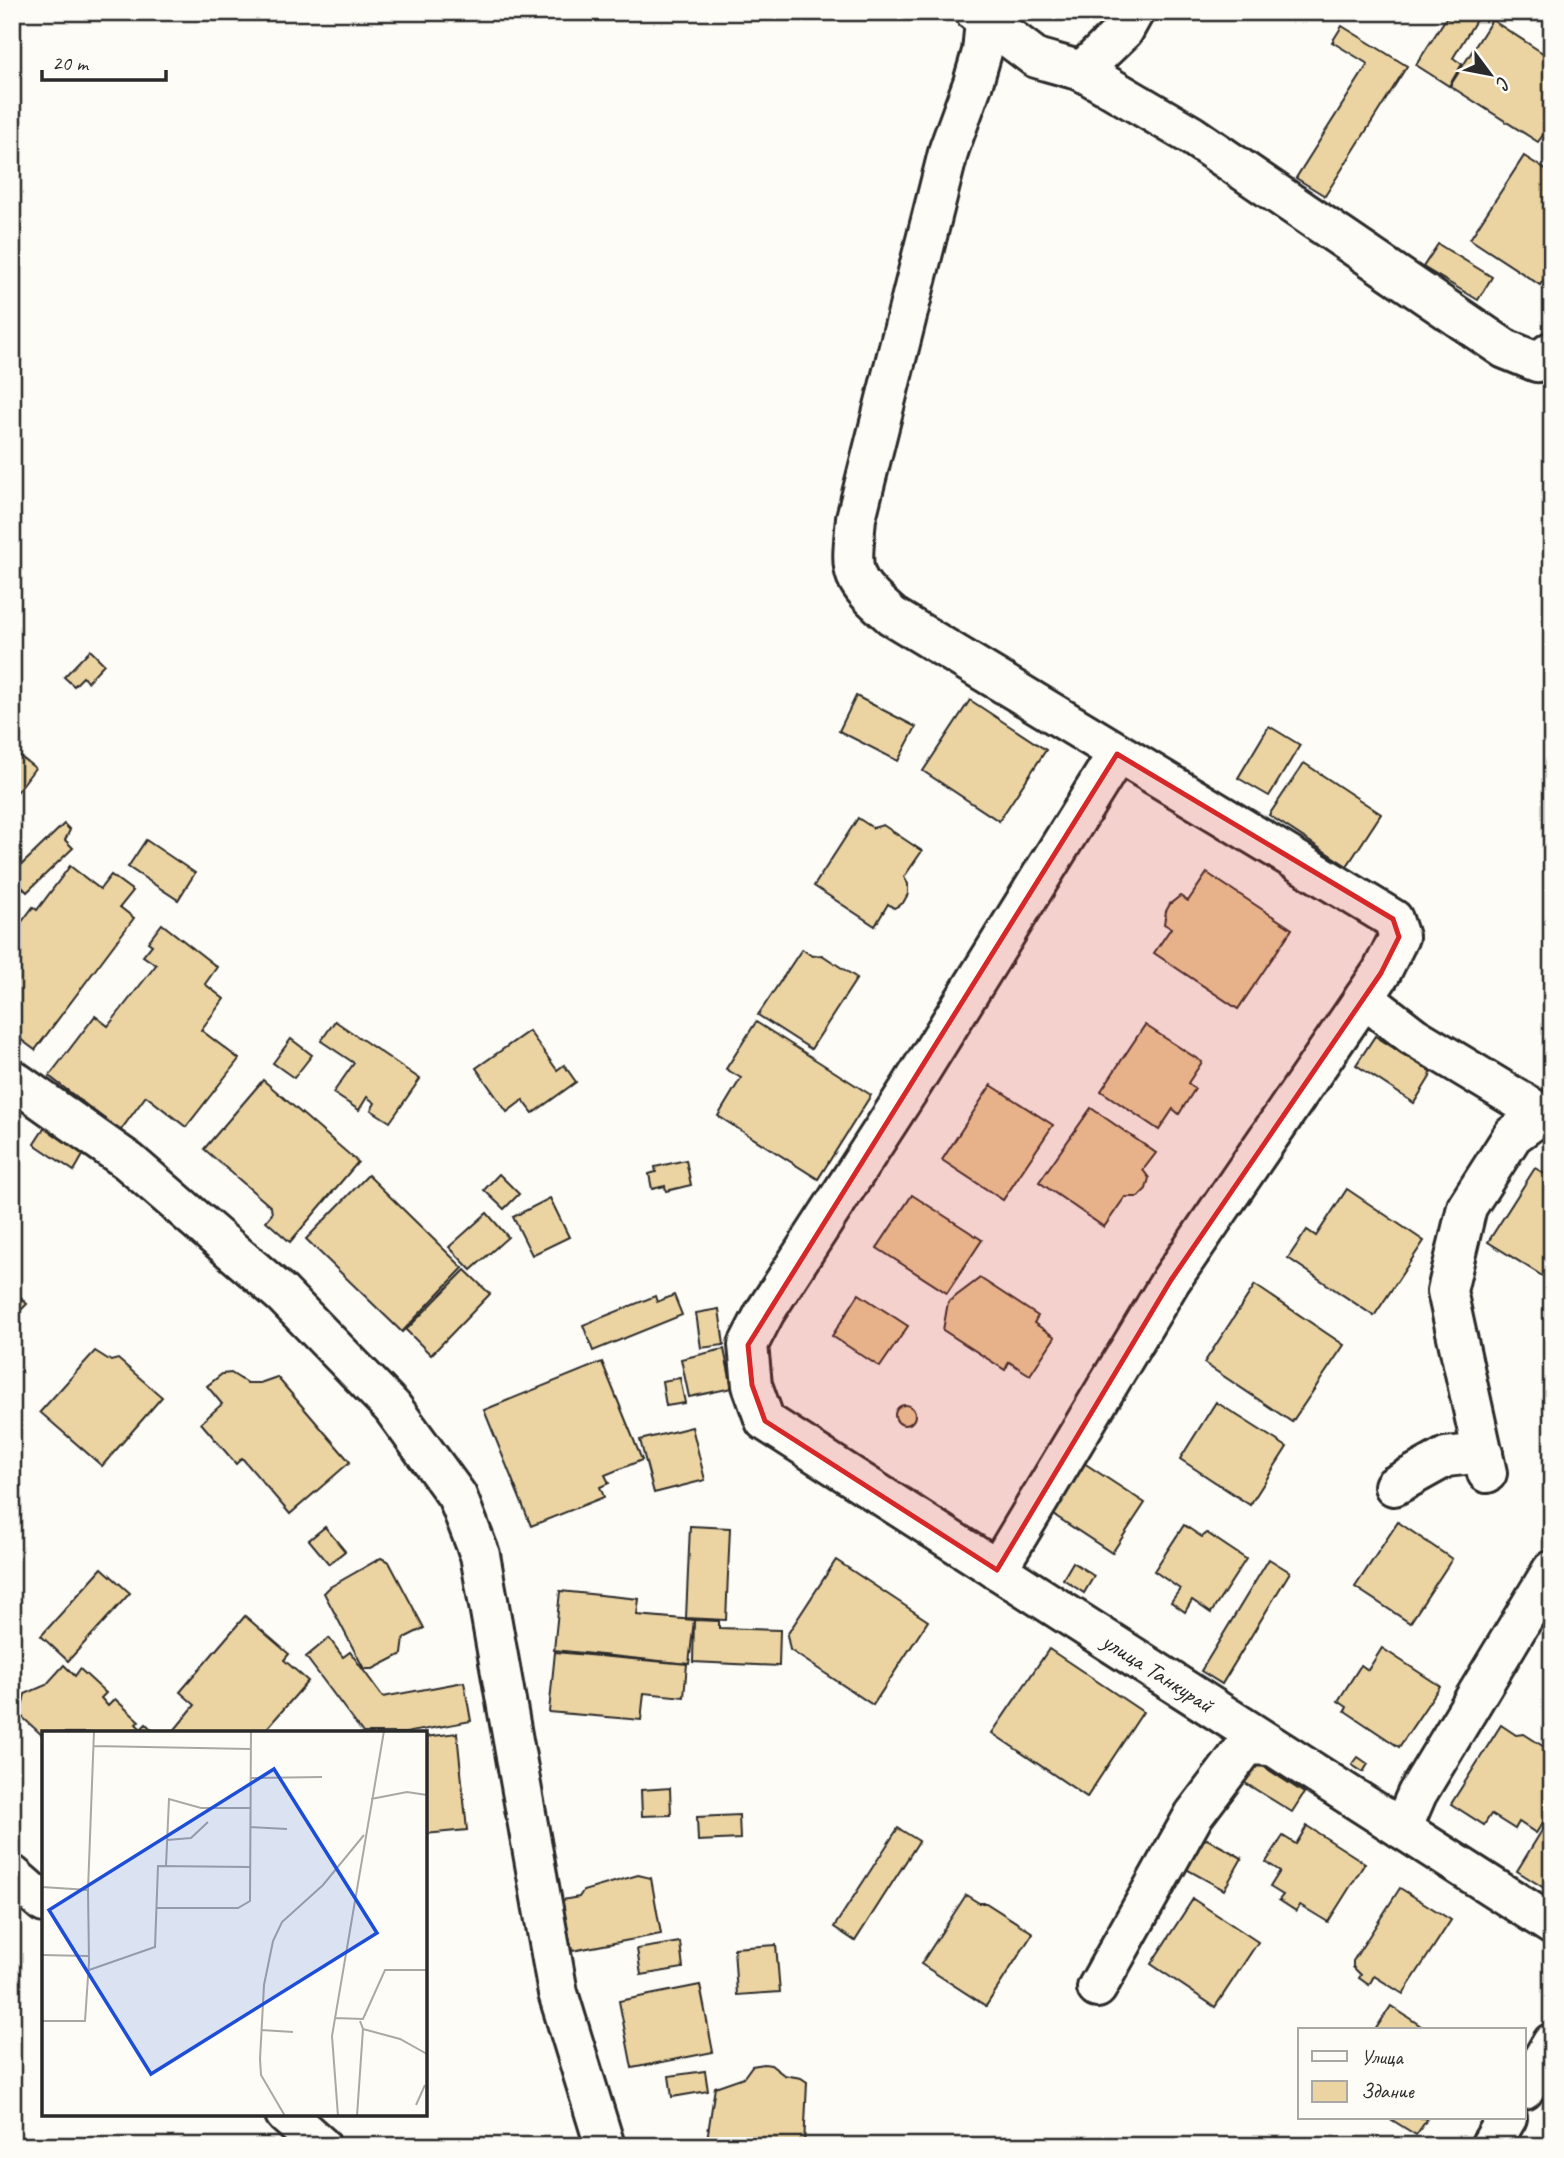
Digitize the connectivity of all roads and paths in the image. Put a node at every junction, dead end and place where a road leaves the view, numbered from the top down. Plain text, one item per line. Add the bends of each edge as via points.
1 (1134, 12) edge
2 (980, 17) edge
3 (1036, 58) junction
4 (1082, 71) junction
5 (974, 83) junction
6 (1547, 361) edge
7 (1117, 754) junction
8 (1364, 998) junction
9 (12, 1079) edge
10 (1547, 1115) edge
11 (1394, 1486) dead end
12 (997, 1570) junction
13 (1552, 1570) edge
14 (1271, 1746) junction
15 (1402, 1829) junction
16 (12, 1875) edge
17 (42, 1901) edge
18 (1552, 1925) edge
19 (1097, 1988) dead end
20 (1552, 2043) edge
21 (1526, 2087) edge
22 (287, 2116) edge
23 (1506, 2120) edge
24 (321, 2146) edge
25 (605, 2146) edge
26 (1490, 2146) edge

1 - 4 street via 1124,30
2 - 3 street
2 - 5 street via 982,52
3 - 4 street
3 - 5 street via 991,60
4 - 6 street via 1191,135 1505,349
5 - 7 street via 949,149 856,518 855,577 892,616
7 - 8 street via 1394,919 1399,937
7 - 12 street, улица Танкурай via 748,1345 752,1385 765,1421
8 - 10 street via 1413,1036
8 - 12 street via 1171,1280
9 - 25 street via 128,1161 282,1294 392,1407 457,1496 480,1555 558,1993
10 - 11 street via 1513,1135 1467,1208 1447,1291 1485,1463 1446,1457
12 - 14 street, улица Танкурай
13 - 15 street via 1417,1794
14 - 15 street, улица Танкурай
14 - 19 street via 1247,1745 1194,1815
15 - 18 street, улица Танкурай
16 - 17 street
20 - 21 street
22 - 24 street
23 - 26 street

